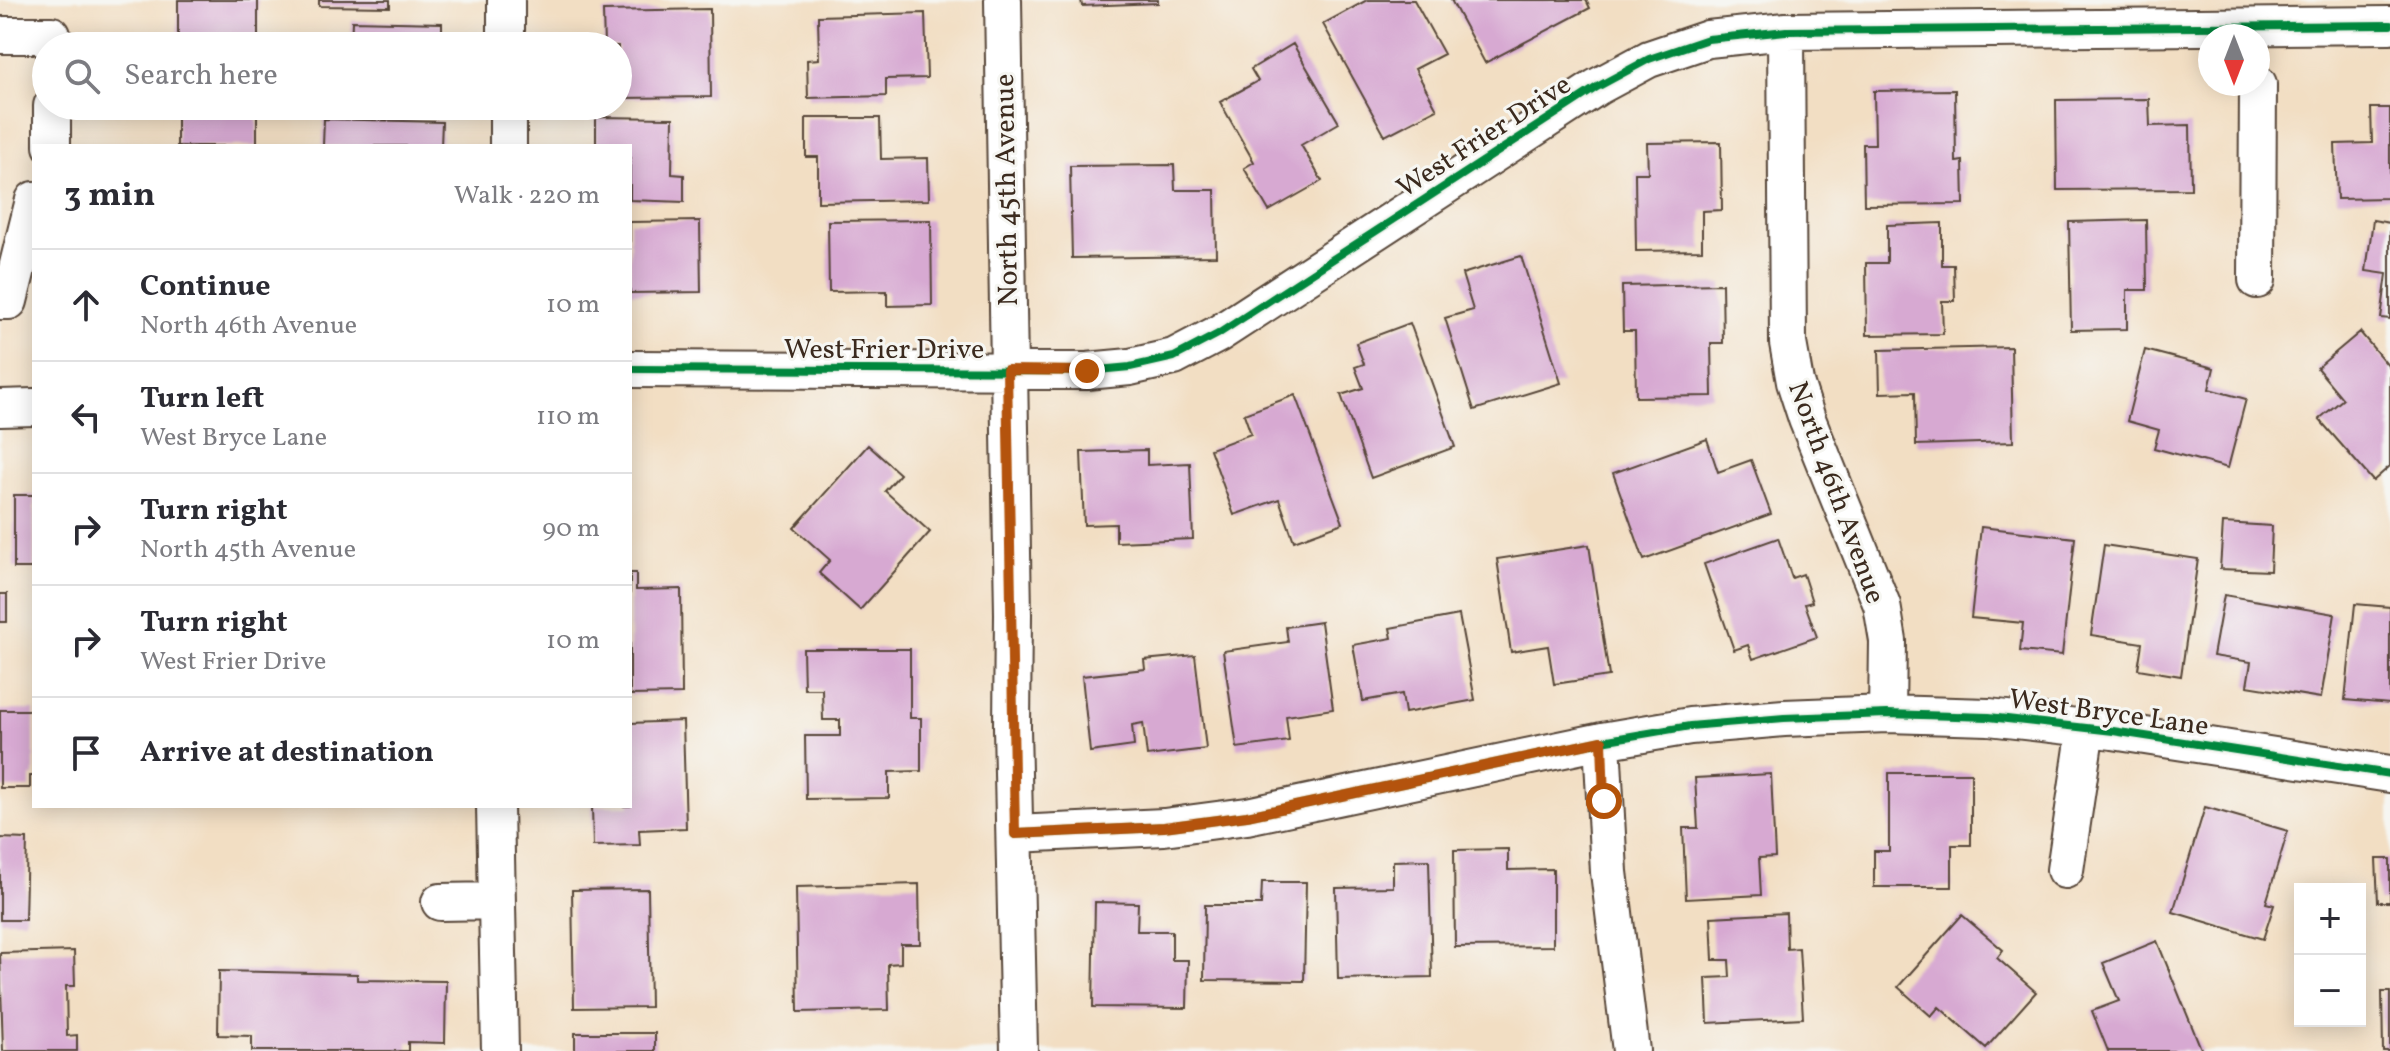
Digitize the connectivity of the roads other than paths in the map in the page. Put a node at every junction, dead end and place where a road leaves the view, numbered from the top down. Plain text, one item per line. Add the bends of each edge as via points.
1 (506, 0) edge
2 (1003, 0) edge
3 (2050, 14) edge
4 (2240, 24) edge
5 (2270, 25) edge
6 (2390, 25) edge
7 (1786, 31) junction
8 (506, 32) edge
9 (0, 35) edge
10 (32, 35) edge
11 (2258, 96) edge
12 (52, 120) edge
13 (508, 120) edge
14 (52, 144) edge
15 (508, 144) edge
16 (32, 208) edge
17 (2257, 280) dead end
18 (0, 301) edge
19 (632, 369) edge
20 (1007, 370) junction
21 (32, 407) edge
22 (0, 408) edge
23 (1887, 714) junction
24 (2086, 728) junction
25 (1602, 741) junction
26 (2390, 774) edge
27 (495, 808) edge
28 (1015, 834) junction
29 (2065, 870) dead end
30 (496, 901) junction
31 (440, 902) dead end
32 (500, 1051) edge
33 (1019, 1051) edge
34 (1631, 1051) edge

1 - 8 street
2 - 20 street, North 45th Avenue
3 - 4 street, West Frier Drive
3 - 7 street, West Frier Drive
5 - 6 street, West Frier Drive
7 - 20 street, West Frier Drive via 1708,39 1649,59 1174,357 1087,371
7 - 23 street, North 46th Avenue via 1788,343 1807,419 1882,605 1888,641
9 - 10 street
11 - 17 street
12 - 14 street
13 - 15 street
16 - 18 street via 9,301
19 - 20 street, West Frier Drive
20 - 28 street, North 45th Avenue
21 - 22 street
23 - 24 street, West Bryce Lane via 1989,717
23 - 25 street, West Bryce Lane via 1690,726
24 - 26 street, West Bryce Lane
24 - 29 street
25 - 28 street, West Bryce Lane via 1247,816 1164,827
25 - 34 street via 1609,872
27 - 30 street
28 - 33 street, North 45th Avenue
30 - 31 street
30 - 32 street

